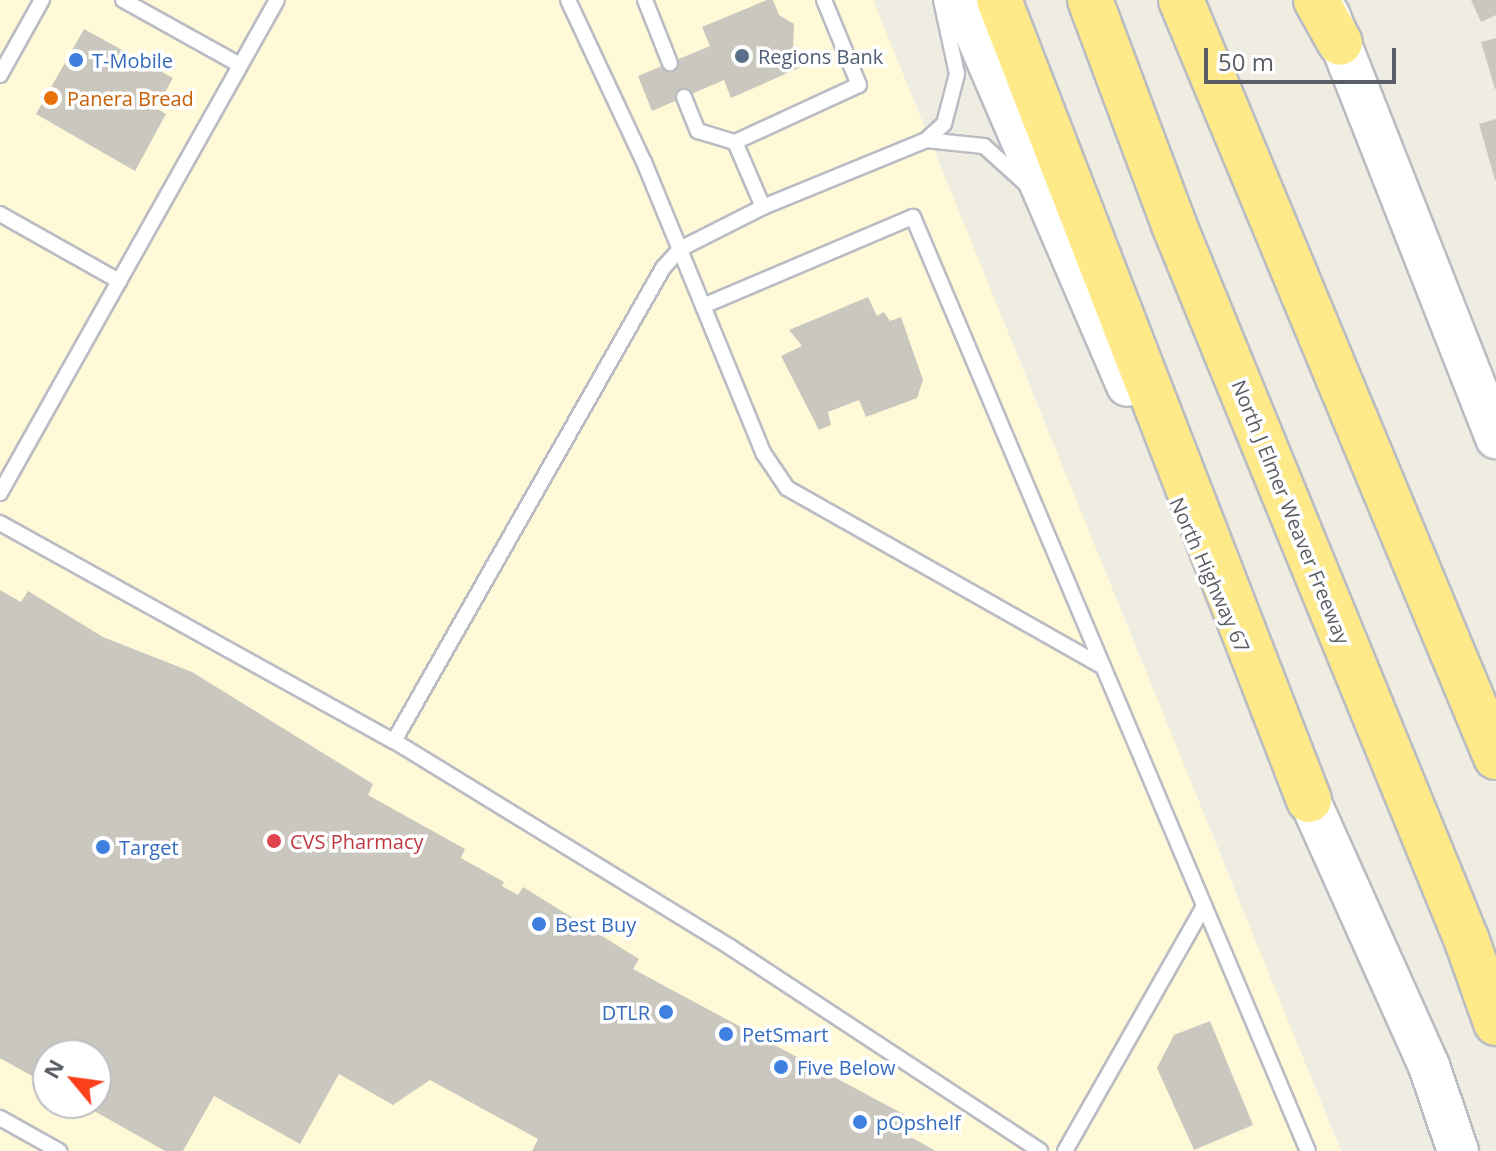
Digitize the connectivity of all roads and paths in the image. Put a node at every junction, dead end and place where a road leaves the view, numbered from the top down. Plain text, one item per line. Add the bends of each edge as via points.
1 (42, 0) edge
2 (123, 0) edge
3 (277, 0) edge
4 (568, 0) edge
5 (645, 0) edge
6 (824, 0) edge
7 (941, 0) edge
8 (961, 0) edge
9 (999, 0) edge
10 (1090, 0) edge
11 (1181, 0) edge
12 (1316, 0) edge
13 (1323, 0) edge
14 (1340, 43) junction
15 (670, 63) dead end
16 (240, 65) junction
17 (0, 75) edge
18 (684, 97) dead end
19 (926, 140) junction
20 (735, 142) junction
21 (1048, 203) junction
22 (763, 207) junction
23 (0, 214) edge
24 (680, 249) junction
25 (119, 281) junction
26 (703, 306) junction
27 (1496, 438) edge
28 (0, 493) edge
29 (0, 523) edge
30 (1102, 666) junction
31 (394, 741) junction
32 (1496, 757) edge
33 (1309, 800) junction
34 (1204, 906) junction
35 (1496, 1023) edge
36 (0, 1118) edge
37 (1456, 1148) edge
38 (59, 1151) edge
39 (1040, 1151) edge
40 (1065, 1151) edge
41 (1308, 1151) edge

1 - 17 lane
2 - 16 lane
3 - 16 lane
4 - 24 lane
5 - 15 lane
6 - 20 lane via 859,85
7 - 19 lane via 957,74 955,100 944,124
8 - 21 main road, North Highway 67
9 - 33 highway
10 - 35 highway, North J Elmer Weaver Freeway via 1174,225
11 - 32 highway
12 - 14 highway
13 - 14 main road
14 - 27 main road
16 - 25 lane
18 - 20 lane via 698,131
19 - 21 lane via 984,146
19 - 22 lane
20 - 22 lane
21 - 33 main road, North Highway 67
22 - 24 lane
23 - 25 lane
24 - 26 lane
24 - 31 lane via 663,268
25 - 28 lane
26 - 30 lane via 764,454 787,488
26 - 30 lane via 913,217
29 - 31 lane
30 - 34 lane
31 - 39 lane via 730,947
33 - 37 main road, North Highway 67 via 1429,1066
34 - 40 lane
34 - 41 lane
36 - 38 lane

